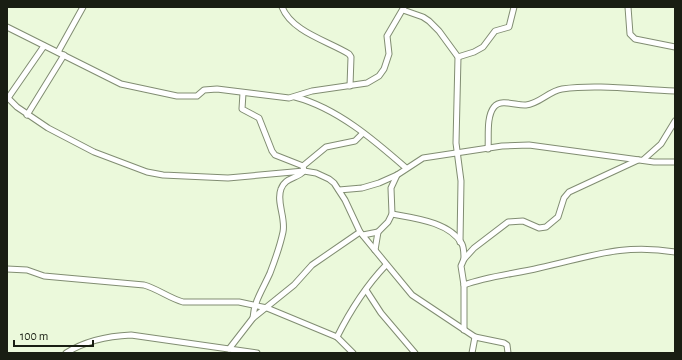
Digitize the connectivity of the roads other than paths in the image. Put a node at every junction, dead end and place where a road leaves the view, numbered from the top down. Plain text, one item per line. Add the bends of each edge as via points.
1 (83, 7) edge
2 (282, 7) edge
3 (514, 7) edge
4 (628, 7) edge
5 (404, 8) edge
6 (7, 27) edge
7 (44, 46) junction
8 (675, 47) edge
9 (58, 52) junction
10 (64, 55) junction
11 (458, 57) junction
12 (350, 86) junction
13 (675, 91) edge
14 (243, 92) junction
15 (294, 97) junction
16 (8, 98) edge
17 (28, 115) junction
18 (675, 121) edge
19 (362, 134) junction
20 (488, 149) junction
21 (456, 154) junction
22 (641, 160) junction
23 (675, 162) edge
24 (304, 168) junction
25 (406, 168) junction
26 (397, 175) junction
27 (339, 190) junction
28 (392, 214) junction
29 (378, 232) junction
30 (362, 234) junction
31 (462, 244) junction
32 (474, 248) junction
33 (375, 250) junction
34 (675, 252) edge
35 (464, 259) junction
36 (386, 265) junction
37 (7, 268) edge
38 (464, 285) junction
39 (366, 290) junction
40 (254, 305) junction
41 (267, 308) junction
42 (253, 318) junction
43 (464, 330) junction
44 (337, 337) junction
45 (476, 337) junction
46 (229, 349) junction
47 (66, 353) edge
48 (257, 353) edge
49 (353, 353) edge
50 (415, 353) edge
51 (472, 353) edge
52 (508, 353) edge

1 - 9 street
2 - 12 street via 288,17 308,33 349,54
3 - 11 street via 509,27 495,31 483,47
4 - 8 street via 630,34 635,39
5 - 11 street via 429,21
5 - 12 street via 387,36 390,54 379,76 367,83
6 - 7 street
7 - 9 street
7 - 16 street
9 - 10 street
10 - 14 street via 121,84 166,94 196,96 209,89
10 - 17 street
11 - 21 street
12 - 15 street via 312,91
13 - 20 street via 579,88 560,90 526,105 497,104 489,120
14 - 15 street via 283,98
14 - 24 street via 242,109 259,118 272,151
15 - 19 street via 307,100 351,123
16 - 17 street
17 - 24 street via 94,152 163,175 228,178
18 - 22 street via 660,144
19 - 24 street via 355,141 326,147
19 - 25 street
20 - 21 street
20 - 22 street via 529,145
21 - 25 street via 423,158
21 - 31 street via 461,181
22 - 23 street
22 - 32 street via 569,192 564,198 558,217 546,227 540,228 523,221 508,222
24 - 27 street via 329,179
24 - 40 street via 301,175 288,179 280,190 284,229 269,274
25 - 26 street
26 - 27 street via 362,188
26 - 28 street via 391,188
27 - 30 street
28 - 29 street
28 - 31 street via 412,217 444,228
29 - 30 street
29 - 33 street
30 - 33 street
30 - 41 street via 312,265 294,285
31 - 32 street
31 - 35 street
32 - 35 street
33 - 36 street
34 - 38 street via 639,248 612,250
35 - 38 street
36 - 39 street
36 - 43 street via 412,295
37 - 40 street via 27,270 44,276 144,285 183,302 239,302
38 - 43 street
39 - 44 street
39 - 50 street via 381,313
40 - 41 street
40 - 42 street
41 - 42 street
41 - 44 street
42 - 46 street
43 - 45 street
44 - 49 street
45 - 51 street
45 - 52 street via 504,343 507,345
46 - 47 street via 131,335 89,342
46 - 48 street

